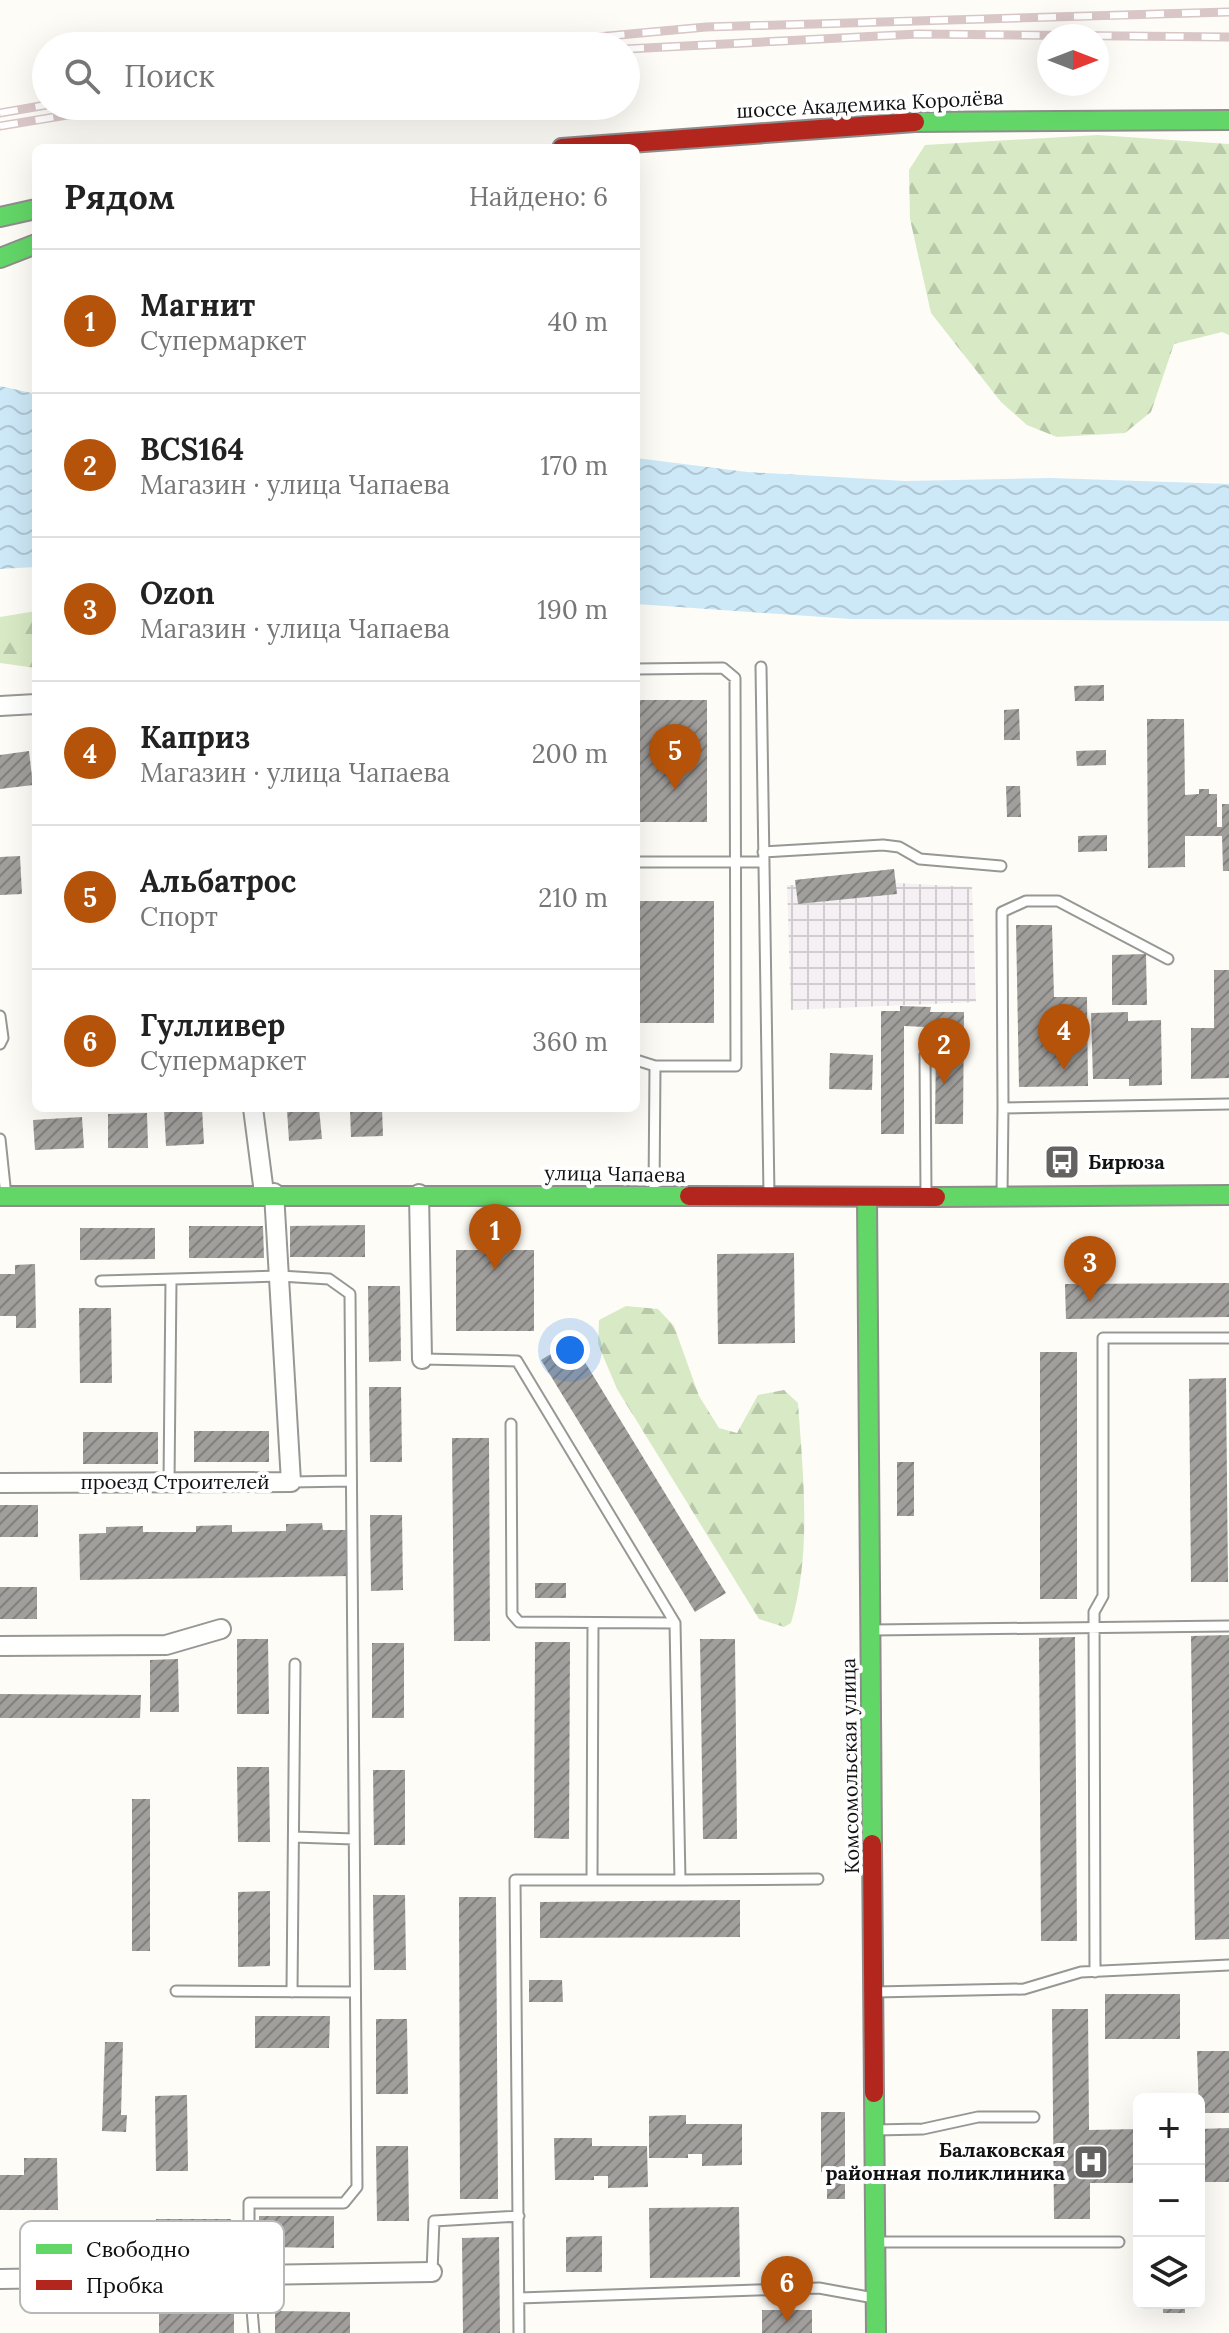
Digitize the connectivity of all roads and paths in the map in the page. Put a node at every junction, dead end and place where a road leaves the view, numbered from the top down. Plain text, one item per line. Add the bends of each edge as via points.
1 (1229, 120) edge
2 (616, 144) edge
3 (32, 210) edge
4 (0, 217) edge
5 (32, 246) edge
6 (0, 258) edge
7 (761, 667) dead end
8 (640, 669) edge
9 (32, 704) edge
10 (0, 706) edge
11 (763, 857) junction
12 (640, 862) edge
13 (735, 862) junction
14 (1001, 866) dead end
15 (1168, 959) dead end
16 (0, 1016) edge
17 (0, 1044) edge
18 (925, 1055) dead end
19 (640, 1061) edge
20 (655, 1066) junction
21 (1229, 1104) edge
22 (1003, 1108) junction
23 (254, 1112) edge
24 (0, 1139) edge
25 (269, 1193) junction
26 (419, 1194) junction
27 (1229, 1195) edge
28 (3, 1196) edge
29 (654, 1197) junction
30 (769, 1198) junction
31 (926, 1198) junction
32 (1002, 1198) junction
33 (867, 1199) junction
34 (280, 1276) junction
35 (171, 1280) junction
36 (101, 1281) dead end
37 (1229, 1338) edge
38 (422, 1359) joint
39 (511, 1424) dead end
40 (350, 1481) junction
41 (169, 1482) junction
42 (291, 1482) junction
43 (0, 1483) edge
44 (593, 1623) junction
45 (675, 1623) junction
46 (1229, 1626) edge
47 (1094, 1628) junction
48 (221, 1629) dead end
49 (871, 1630) junction
50 (0, 1646) edge
51 (295, 1664) dead end
52 (294, 1837) junction
53 (354, 1839) junction
54 (818, 1879) dead end
55 (592, 1880) junction
56 (680, 1880) junction
57 (1229, 1965) edge
58 (1095, 1972) junction
59 (176, 1991) dead end
60 (292, 1992) junction
61 (355, 1992) junction
62 (875, 1992) junction
63 (1034, 2117) dead end
64 (875, 2130) junction
65 (519, 2216) junction
66 (249, 2221) edge
67 (876, 2242) junction
68 (1119, 2242) dead end
69 (432, 2272) joint
70 (284, 2274) edge
71 (0, 2279) edge
72 (20, 2279) edge
73 (519, 2298) junction
74 (876, 2299) junction
75 (252, 2313) edge
76 (254, 2333) edge
77 (519, 2333) edge
78 (876, 2333) edge

1 - 2 main road, шоссе Академика Королёва via 956,119
3 - 4 main road
5 - 6 main road
7 - 11 lane
8 - 13 lane via 723,668 735,678
9 - 10 street
11 - 13 lane
11 - 14 lane via 883,845 920,859
11 - 30 lane
12 - 13 lane
13 - 20 lane via 736,1066
15 - 22 lane via 1058,901 1026,901 1002,912
16 - 17 lane
18 - 31 lane
19 - 20 lane
20 - 29 lane
21 - 22 lane
22 - 32 lane
23 - 25 street
24 - 28 lane
25 - 26 main road, улица Чапаева
25 - 28 main road, улица Чапаева
25 - 34 street
26 - 29 main road, улица Чапаева
26 - 38 street
27 - 32 main road, улица Чапаева
29 - 30 main road, улица Чапаева
30 - 33 main road, улица Чапаева
31 - 32 main road, улица Чапаева
31 - 33 main road, улица Чапаева
33 - 49 main road, Комсомольская улица
34 - 35 lane
34 - 40 lane via 329,1279 350,1294
34 - 42 street
35 - 36 lane
35 - 41 lane
37 - 47 lane via 1103,1338 1103,1596 1094,1612
38 - 45 lane via 517,1361
39 - 44 lane via 512,1614 519,1622
40 - 42 lane, проезд Строителей
40 - 53 lane
41 - 42 street, проезд Строителей
41 - 43 street, проезд Строителей
44 - 45 lane
44 - 55 lane
45 - 56 lane
46 - 47 lane
47 - 49 lane
47 - 58 lane
48 - 50 street via 166,1645
49 - 62 main road, Комсомольская улица
51 - 52 lane
52 - 53 lane
52 - 60 lane
53 - 61 lane
54 - 56 lane
55 - 56 lane
55 - 65 lane via 515,1880
57 - 58 lane
58 - 62 lane via 1024,1989
59 - 60 lane
60 - 61 lane
61 - 66 lane via 357,2187 344,2203 249,2203
62 - 64 main road, Комсомольская улица
63 - 64 lane via 978,2117 923,2129
64 - 67 main road, Комсомольская улица
65 - 69 lane via 434,2221
65 - 73 lane
67 - 68 lane
67 - 74 main road, Комсомольская улица
69 - 70 street
71 - 72 street
73 - 74 lane via 819,2288
73 - 77 lane
74 - 78 main road, Комсомольская улица
75 - 76 lane

